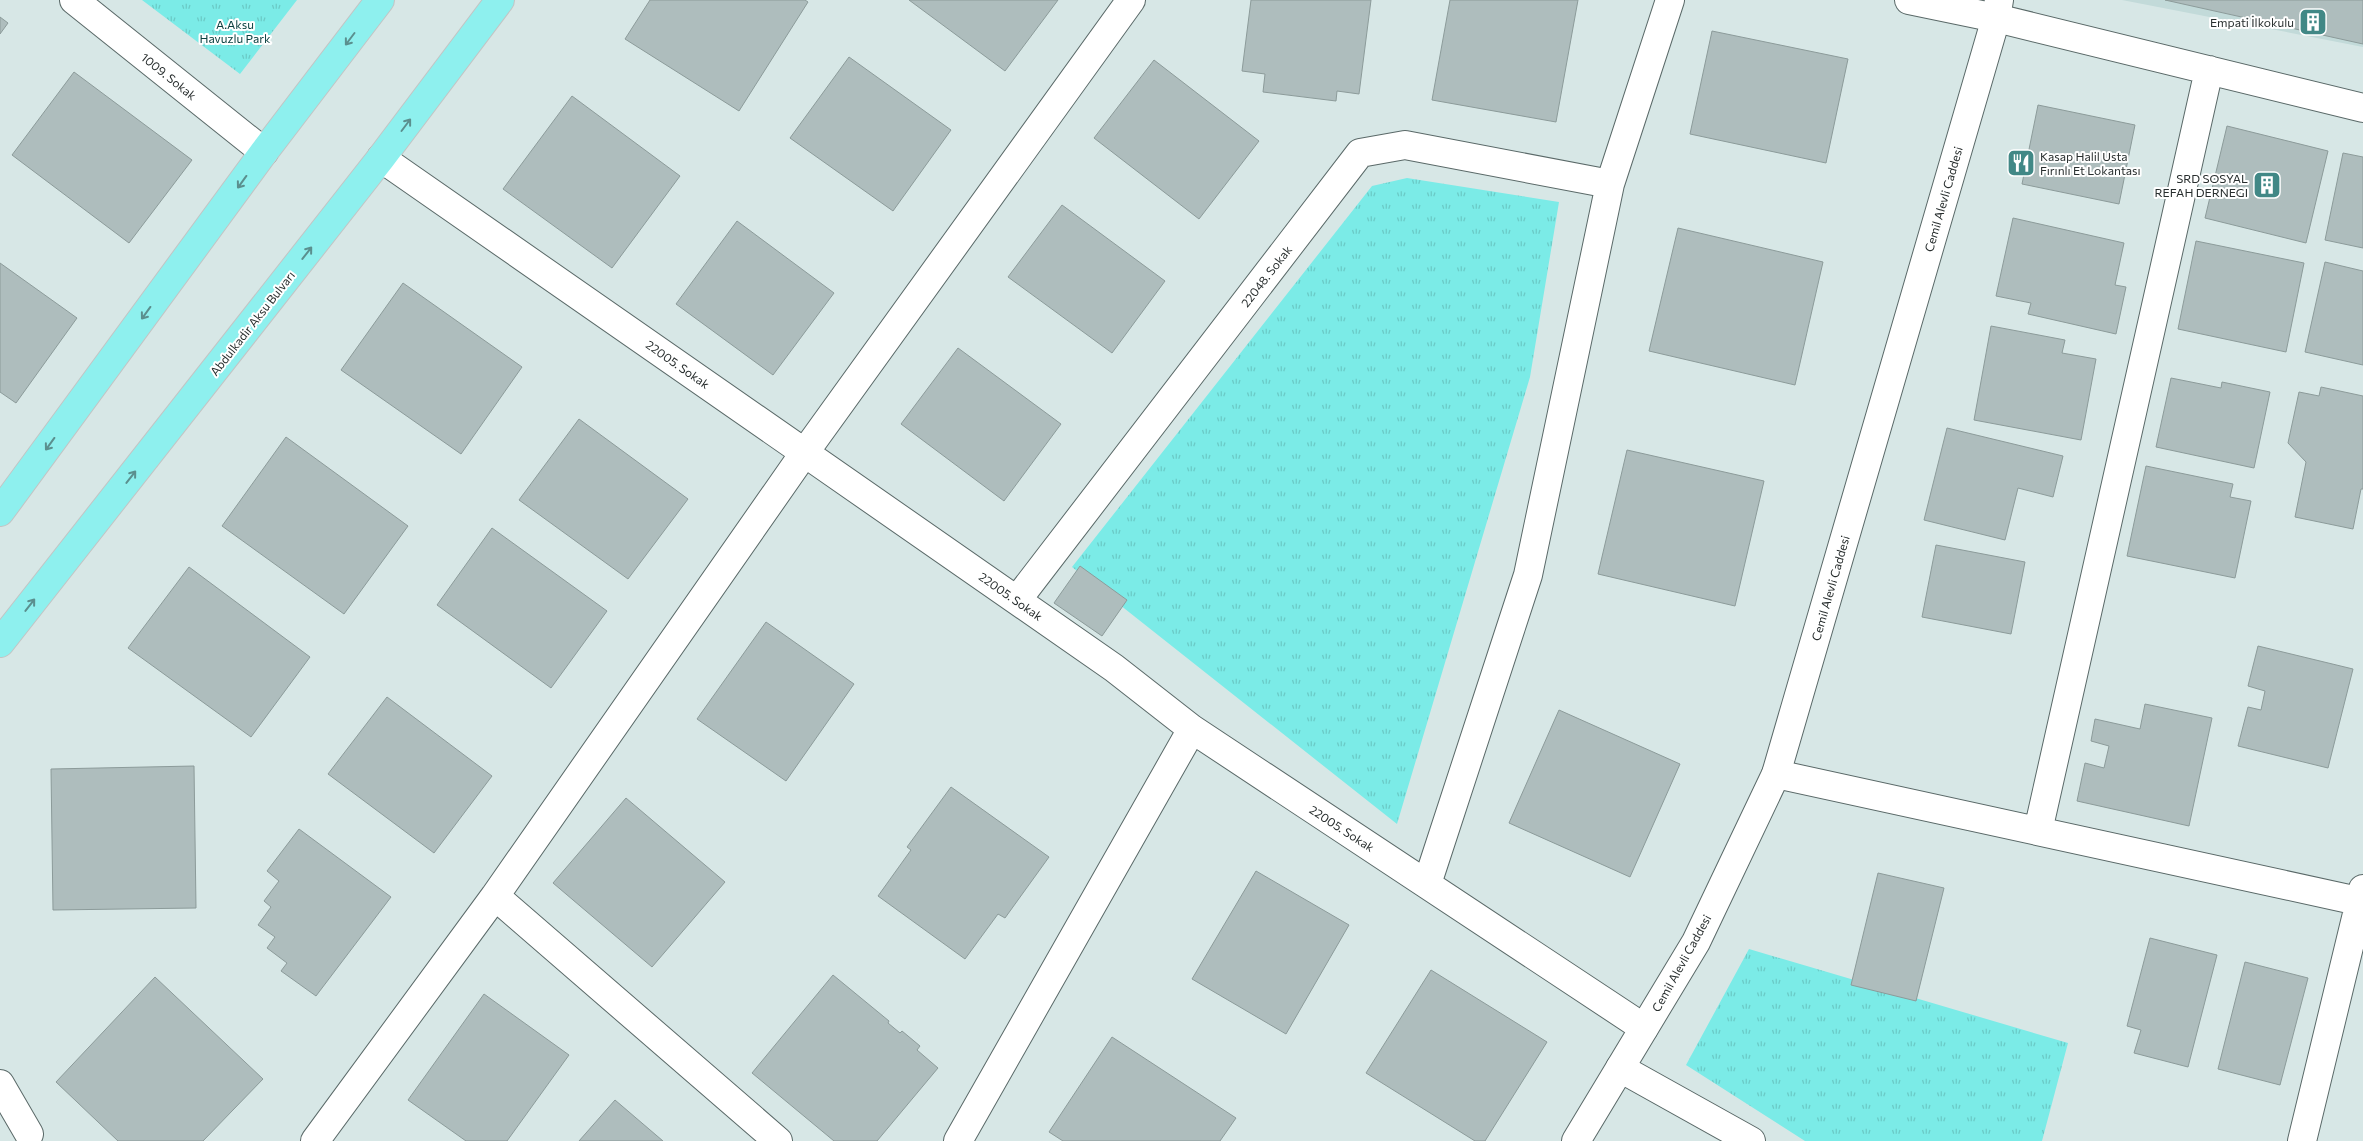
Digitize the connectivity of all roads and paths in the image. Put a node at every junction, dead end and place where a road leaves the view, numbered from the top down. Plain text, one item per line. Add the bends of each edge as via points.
1 (74, 0) edge
2 (380, 0) edge
3 (500, 0) edge
4 (1131, 0) edge
5 (1670, 0) edge
6 (1909, 0) edge
7 (1997, 9) edge
8 (2209, 70) junction
9 (2363, 108) edge
10 (264, 152) junction
11 (381, 158) junction
12 (1610, 184) junction
13 (805, 452) junction
14 (0, 512) edge
15 (1016, 600) junction
16 (0, 643) edge
17 (1192, 730) junction
18 (1776, 774) junction
19 (2038, 831) junction
20 (1427, 884) junction
21 (495, 896) junction
22 (2362, 898) edge
23 (1644, 1028) junction
24 (1620, 1068) junction
25 (0, 1084) edge
26 (0, 1120) edge
27 (33, 1137) edge
28 (315, 1141) edge
29 (778, 1141) edge
30 (958, 1141) edge
31 (1576, 1141) edge
32 (1751, 1141) edge
33 (2302, 1141) edge

1 - 10 street, 1009. Sokak
2 -> 10 main road
11 -> 3 main road, Abdulkadir Aksu Bulvarı
4 - 13 street
5 - 12 street
6 - 7 street
7 - 8 street
7 - 18 street, Cemil Alevli Caddesi
8 - 9 street
8 - 19 street
10 -> 14 main road
11 - 13 street, 22005. Sokak
16 -> 11 main road, Abdulkadir Aksu Bulvarı
12 - 15 street, 22048. Sokak via 1406,145 1360,153
12 - 20 street via 1528,575
13 - 15 street, 22005. Sokak
13 - 21 street
15 - 17 street, 22005. Sokak via 1114,668
17 - 20 street, 22005. Sokak
17 - 30 street
18 - 19 street
18 - 23 street, Cemil Alevli Caddesi via 1696,942
19 - 22 street
20 - 23 street, 22005. Sokak
21 - 28 street
21 - 29 street
22 - 33 street
23 - 24 street, Cemil Alevli Caddesi
24 - 31 street, Cemil Alevli Caddesi
24 - 32 street
25 - 27 street
26 - 27 street

